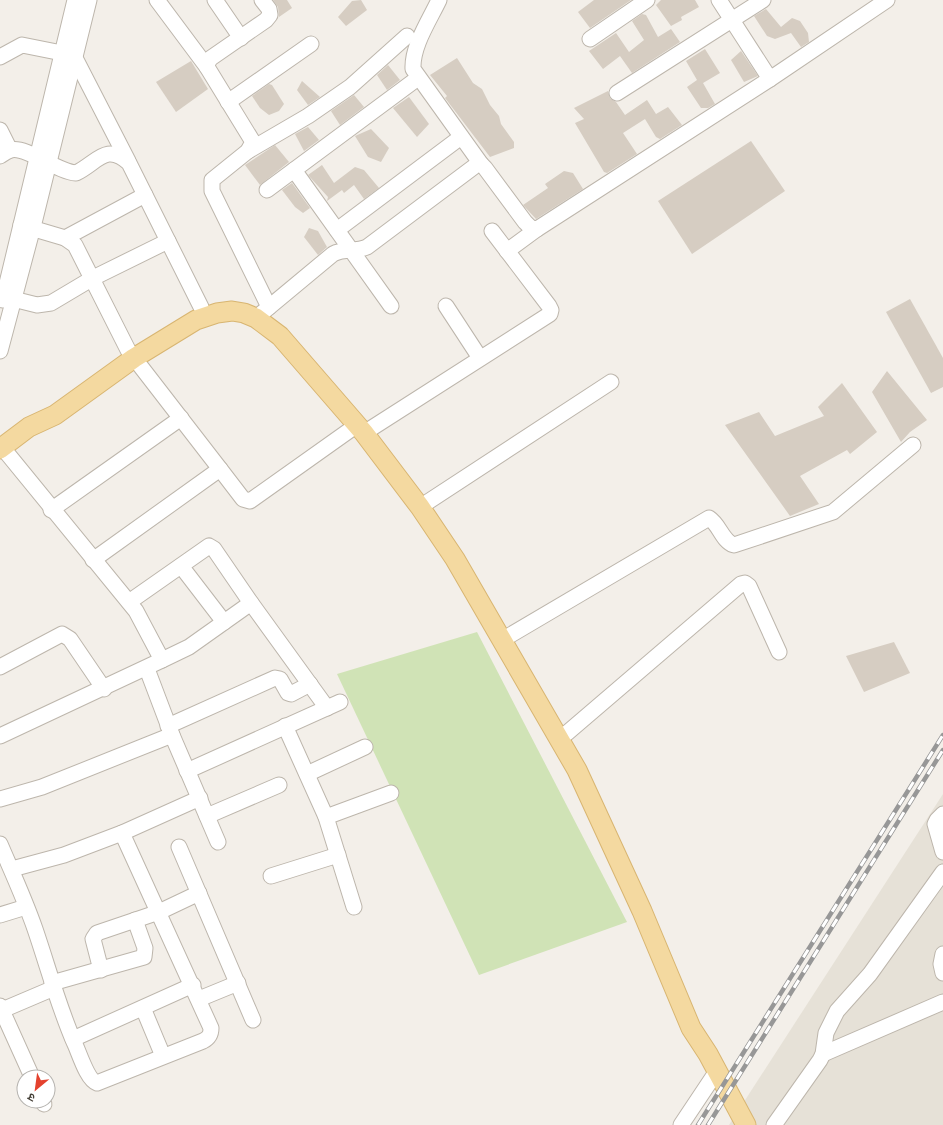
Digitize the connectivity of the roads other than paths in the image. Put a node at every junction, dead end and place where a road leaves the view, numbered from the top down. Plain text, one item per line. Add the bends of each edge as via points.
1 (75, 0) edge
2 (89, 0) edge
3 (158, 0) edge
4 (215, 0) edge
5 (262, 0) edge
6 (439, 0) edge
7 (647, 0) edge
8 (719, 0) edge
9 (763, 0) edge
10 (888, 0) edge
11 (733, 20) junction
12 (407, 36) dead end
13 (241, 38) junction
14 (590, 39) dead end
15 (311, 44) dead end
16 (68, 55) junction
17 (0, 57) edge
18 (207, 68) junction
19 (418, 78) junction
20 (770, 79) junction
21 (617, 93) dead end
22 (228, 102) junction
23 (0, 130) edge
24 (462, 137) junction
25 (248, 150) junction
26 (5, 153) edge
27 (42, 161) junction
28 (129, 163) junction
29 (481, 164) junction
30 (294, 170) junction
31 (267, 190) dead end
32 (145, 195) junction
33 (27, 226) junction
34 (537, 229) junction
35 (337, 230) junction
36 (492, 231) dead end
37 (65, 238) junction
38 (168, 241) junction
39 (350, 250) junction
40 (507, 251) junction
41 (93, 278) junction
42 (9, 298) junction
43 (391, 306) dead end
44 (446, 306) dead end
45 (201, 307) junction
46 (0, 312) edge
47 (263, 312) junction
48 (0, 351) edge
49 (131, 354) junction
50 (480, 358) junction
51 (611, 382) dead end
52 (181, 418) junction
53 (364, 428) junction
54 (913, 445) dead end
55 (1, 448) edge
56 (220, 469) junction
57 (424, 504) junction
58 (51, 510) junction
59 (93, 560) junction
60 (181, 566) junction
61 (129, 602) junction
62 (251, 603) junction
63 (224, 622) junction
64 (506, 638) junction
65 (779, 652) dead end
66 (162, 660) junction
67 (0, 667) edge
68 (146, 669) junction
69 (310, 684) junction
70 (104, 688) junction
71 (285, 726) junction
72 (170, 730) junction
73 (563, 735) junction
74 (0, 736) edge
75 (365, 747) dead end
76 (187, 771) junction
77 (307, 774) junction
78 (279, 785) dead end
79 (391, 793) dead end
80 (200, 798) junction
81 (0, 799) edge
82 (943, 814) edge
83 (207, 816) junction
84 (326, 817) junction
85 (122, 833) junction
86 (218, 842) dead end
87 (179, 847) dead end
88 (943, 852) edge
89 (338, 855) junction
90 (4, 858) edge
91 (943, 872) edge
92 (271, 876) dead end
93 (199, 893) junction
94 (26, 906) junction
95 (354, 907) dead end
96 (159, 912) junction
97 (0, 915) edge
98 (135, 920) junction
99 (943, 954) edge
100 (101, 970) junction
101 (943, 973) edge
102 (238, 983) junction
103 (53, 985) junction
104 (196, 992) junction
105 (943, 1002) edge
106 (143, 1008) junction
107 (0, 1009) edge
108 (253, 1020) dead end
109 (73, 1039) junction
110 (823, 1054) junction
111 (163, 1056) junction
112 (28, 1069) edge
113 (717, 1071) junction
114 (681, 1125) edge
115 (746, 1125) edge
116 (774, 1125) edge

1 - 16 street
2 - 16 street
3 - 18 street
4 - 13 street
5 - 13 street via 270,15
6 - 19 street via 412,61
7 - 14 street
8 - 11 street
9 - 11 street
10 - 20 street
11 - 20 street
11 - 21 street
12 - 25 street via 350,87 308,116
13 - 18 street via 211,58
15 - 22 street
16 - 17 street via 22,45
16 - 27 street
16 - 28 street
18 - 22 street
19 - 24 street
19 - 30 street
20 - 34 street
22 - 25 street via 253,142
23 - 26 street
24 - 29 street
24 - 35 street
25 - 47 street via 212,180 212,191
26 - 27 street via 24,151
27 - 28 street via 76,173 100,158 112,154 117,154
27 - 33 street
28 - 32 street
29 - 34 street via 525,222 531,228
29 - 39 street via 367,247
30 - 31 street
30 - 35 street
32 - 37 street
32 - 38 street
33 - 37 street
33 - 42 street
34 - 40 street
35 - 39 street
36 - 40 street
37 - 41 street via 75,245
38 - 41 street
38 - 45 street
39 - 43 street
39 - 47 street via 333,254
40 - 50 street via 551,310 546,318
41 - 42 street via 51,304
41 - 49 street
42 - 46 street
42 - 48 street
44 - 50 street
45 - 47 main road via 218,301 233,301
45 - 49 main road via 183,314
47 - 49 main road via 217,312 196,320
47 - 53 main road via 283,326 310,355
49 - 52 street
49 - 55 main road via 52,402 29,427
50 - 53 street
51 - 57 street
52 - 56 street
52 - 58 street
53 - 56 street via 250,500 243,499
53 - 57 main road
54 - 64 street via 833,512 734,545 729,543 709,518
55 - 58 street
56 - 59 street
57 - 64 main road via 460,549
58 - 59 street
59 - 61 street
60 - 61 street
60 - 62 street via 206,547 212,546
60 - 63 street
61 - 66 street
62 - 63 street
62 - 69 street
63 - 66 street via 189,647
64 - 73 main road
65 - 73 street via 749,586 741,584
66 - 68 street
67 - 70 street via 62,634 70,639
68 - 70 street
68 - 72 street
69 - 71 street via 334,705
69 - 72 street via 291,694 280,679 275,678
70 - 74 street
71 - 76 street
71 - 77 street
72 - 76 street
72 - 81 street via 42,787
73 - 113 main road via 600,793 655,929 704,1032 708,1054
75 - 77 street
76 - 80 street
77 - 84 street
78 - 83 street
79 - 84 street
80 - 83 street
80 - 85 street
82 - 88 street via 935,824
83 - 86 street
84 - 89 street
85 - 90 street via 64,855
85 - 96 street
87 - 93 street
89 - 92 street
89 - 95 street
90 - 94 street
91 - 110 street via 870,974 837,1011 826,1033
93 - 96 street
93 - 102 street
94 - 97 street
94 - 103 street
96 - 98 street
96 - 104 street
98 - 100 street via 94,935
98 - 100 street via 145,948 144,957
99 - 101 street
100 - 103 street
102 - 104 street
102 - 108 street
103 - 107 street
103 - 109 street
104 - 106 street
104 - 111 street via 211,1028 211,1034 203,1041
105 - 110 street
106 - 109 street
106 - 111 street
107 - 112 street
109 - 111 street via 91,1079 97,1083
110 - 116 street
113 - 114 street
113 - 115 main road

